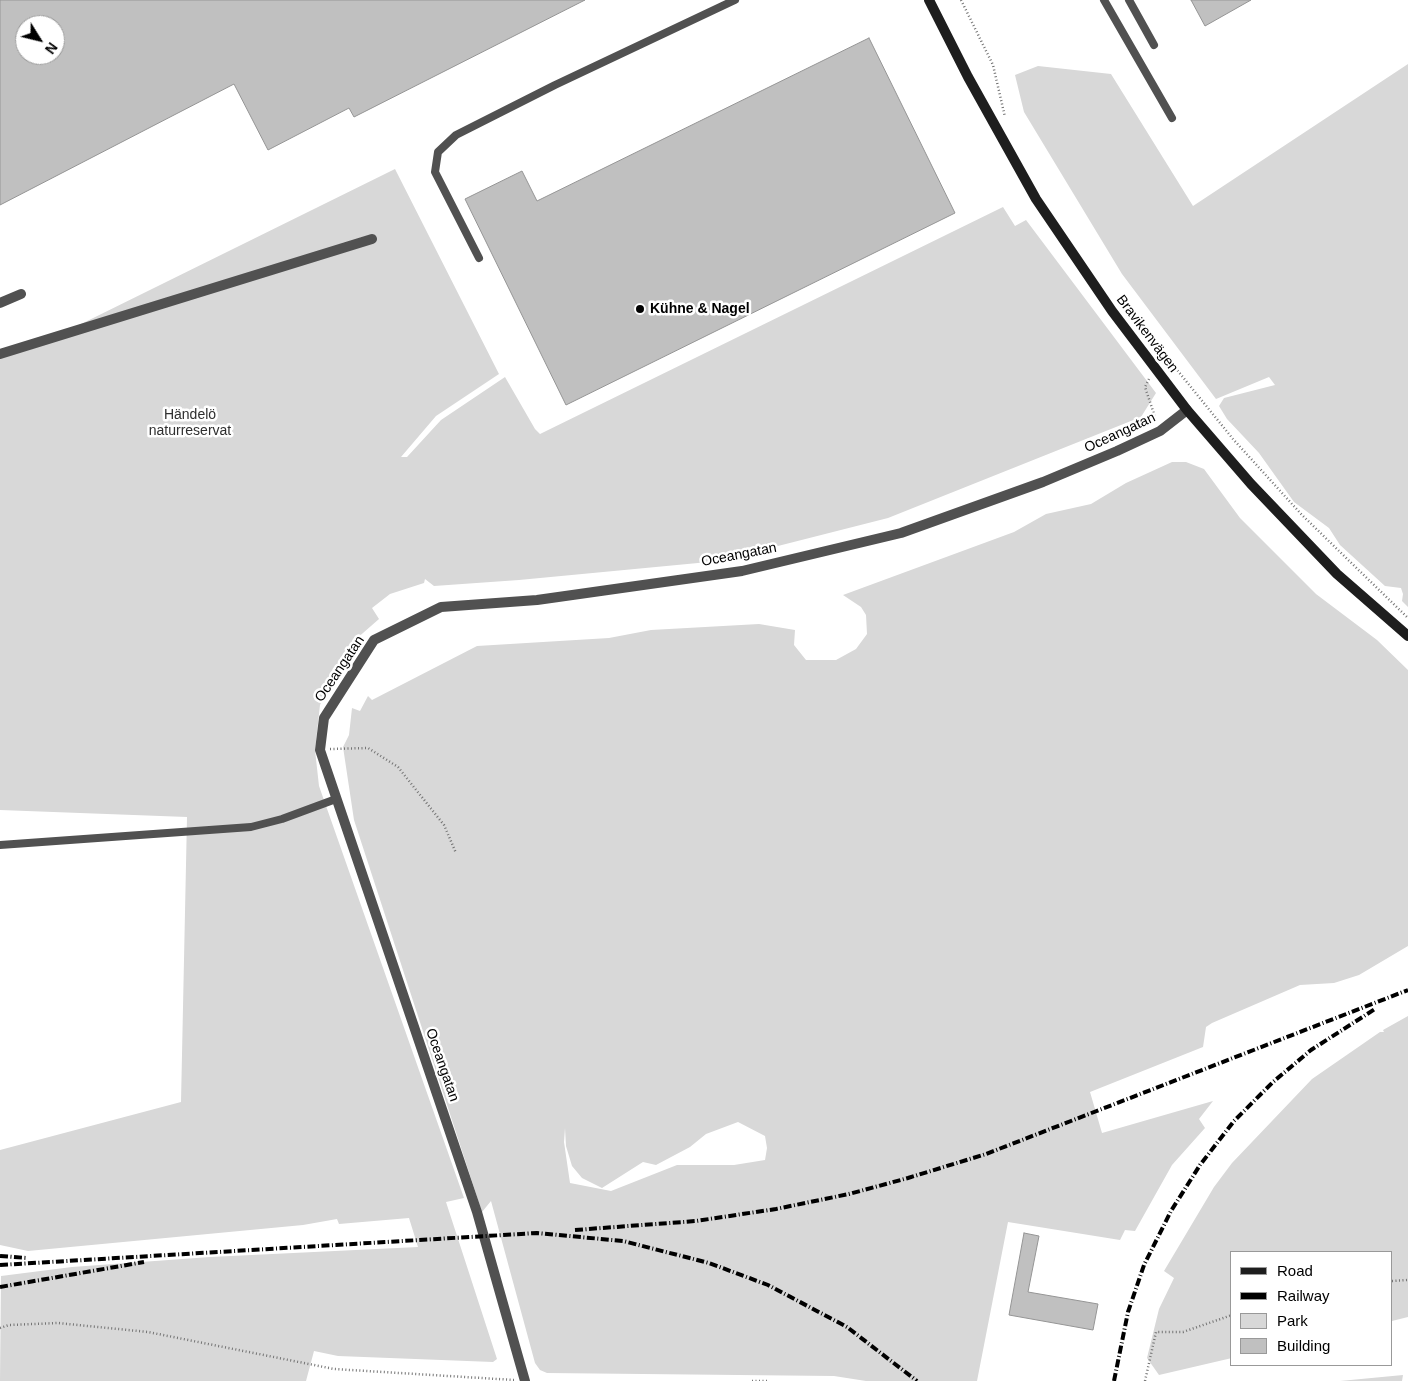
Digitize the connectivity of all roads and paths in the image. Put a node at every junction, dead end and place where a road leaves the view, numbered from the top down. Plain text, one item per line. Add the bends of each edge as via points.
1 (735, 0) edge
2 (929, 0) edge
3 (961, 0) edge
4 (1104, 0) edge
5 (1129, 0) edge
6 (1154, 45) dead end
7 (1172, 118) dead end
8 (1006, 122) dead end
9 (372, 239) dead end
10 (479, 258) dead end
11 (21, 294) dead end
12 (1117, 296) dead end
13 (0, 303) edge
14 (0, 354) edge
15 (1170, 362) junction
16 (1158, 372) junction
17 (1187, 410) junction
18 (1160, 431) junction
19 (1408, 618) edge
20 (1408, 636) edge
21 (320, 750) junction
22 (336, 799) junction
23 (0, 845) edge
24 (456, 853) dead end
25 (1408, 1280) edge
26 (1393, 1281) edge
27 (1230, 1316) edge
28 (0, 1328) edge
29 (525, 1381) edge
30 (752, 1381) edge
31 (768, 1381) edge
32 (1145, 1381) edge

1 - 10 lane via 456,135 438,152 435,172
2 - 16 street, Bravikenvägen via 1036,199
3 - 8 path via 993,65
4 - 7 lane
5 - 6 lane
9 - 14 street
11 - 13 street
12 - 15 path
15 - 16 path
15 - 19 path via 1232,440 1302,515
16 - 17 street, Bravikenvägen
16 - 18 path via 1145,387
17 - 18 street, Oceangatan
17 - 20 street, Bravikenvägen via 1308,545
18 - 21 street, Oceangatan via 1043,482 901,533 742,571 537,600 441,607 374,640 324,718
21 - 22 street, Oceangatan
21 - 24 path via 368,748 398,767 444,825
22 - 23 lane via 251,827
22 - 29 street, Oceangatan via 478,1212
25 - 26 path
27 - 32 path via 1183,1332 1156,1332
28 - 29 path via 58,1323 148,1332 334,1369
30 - 31 path

